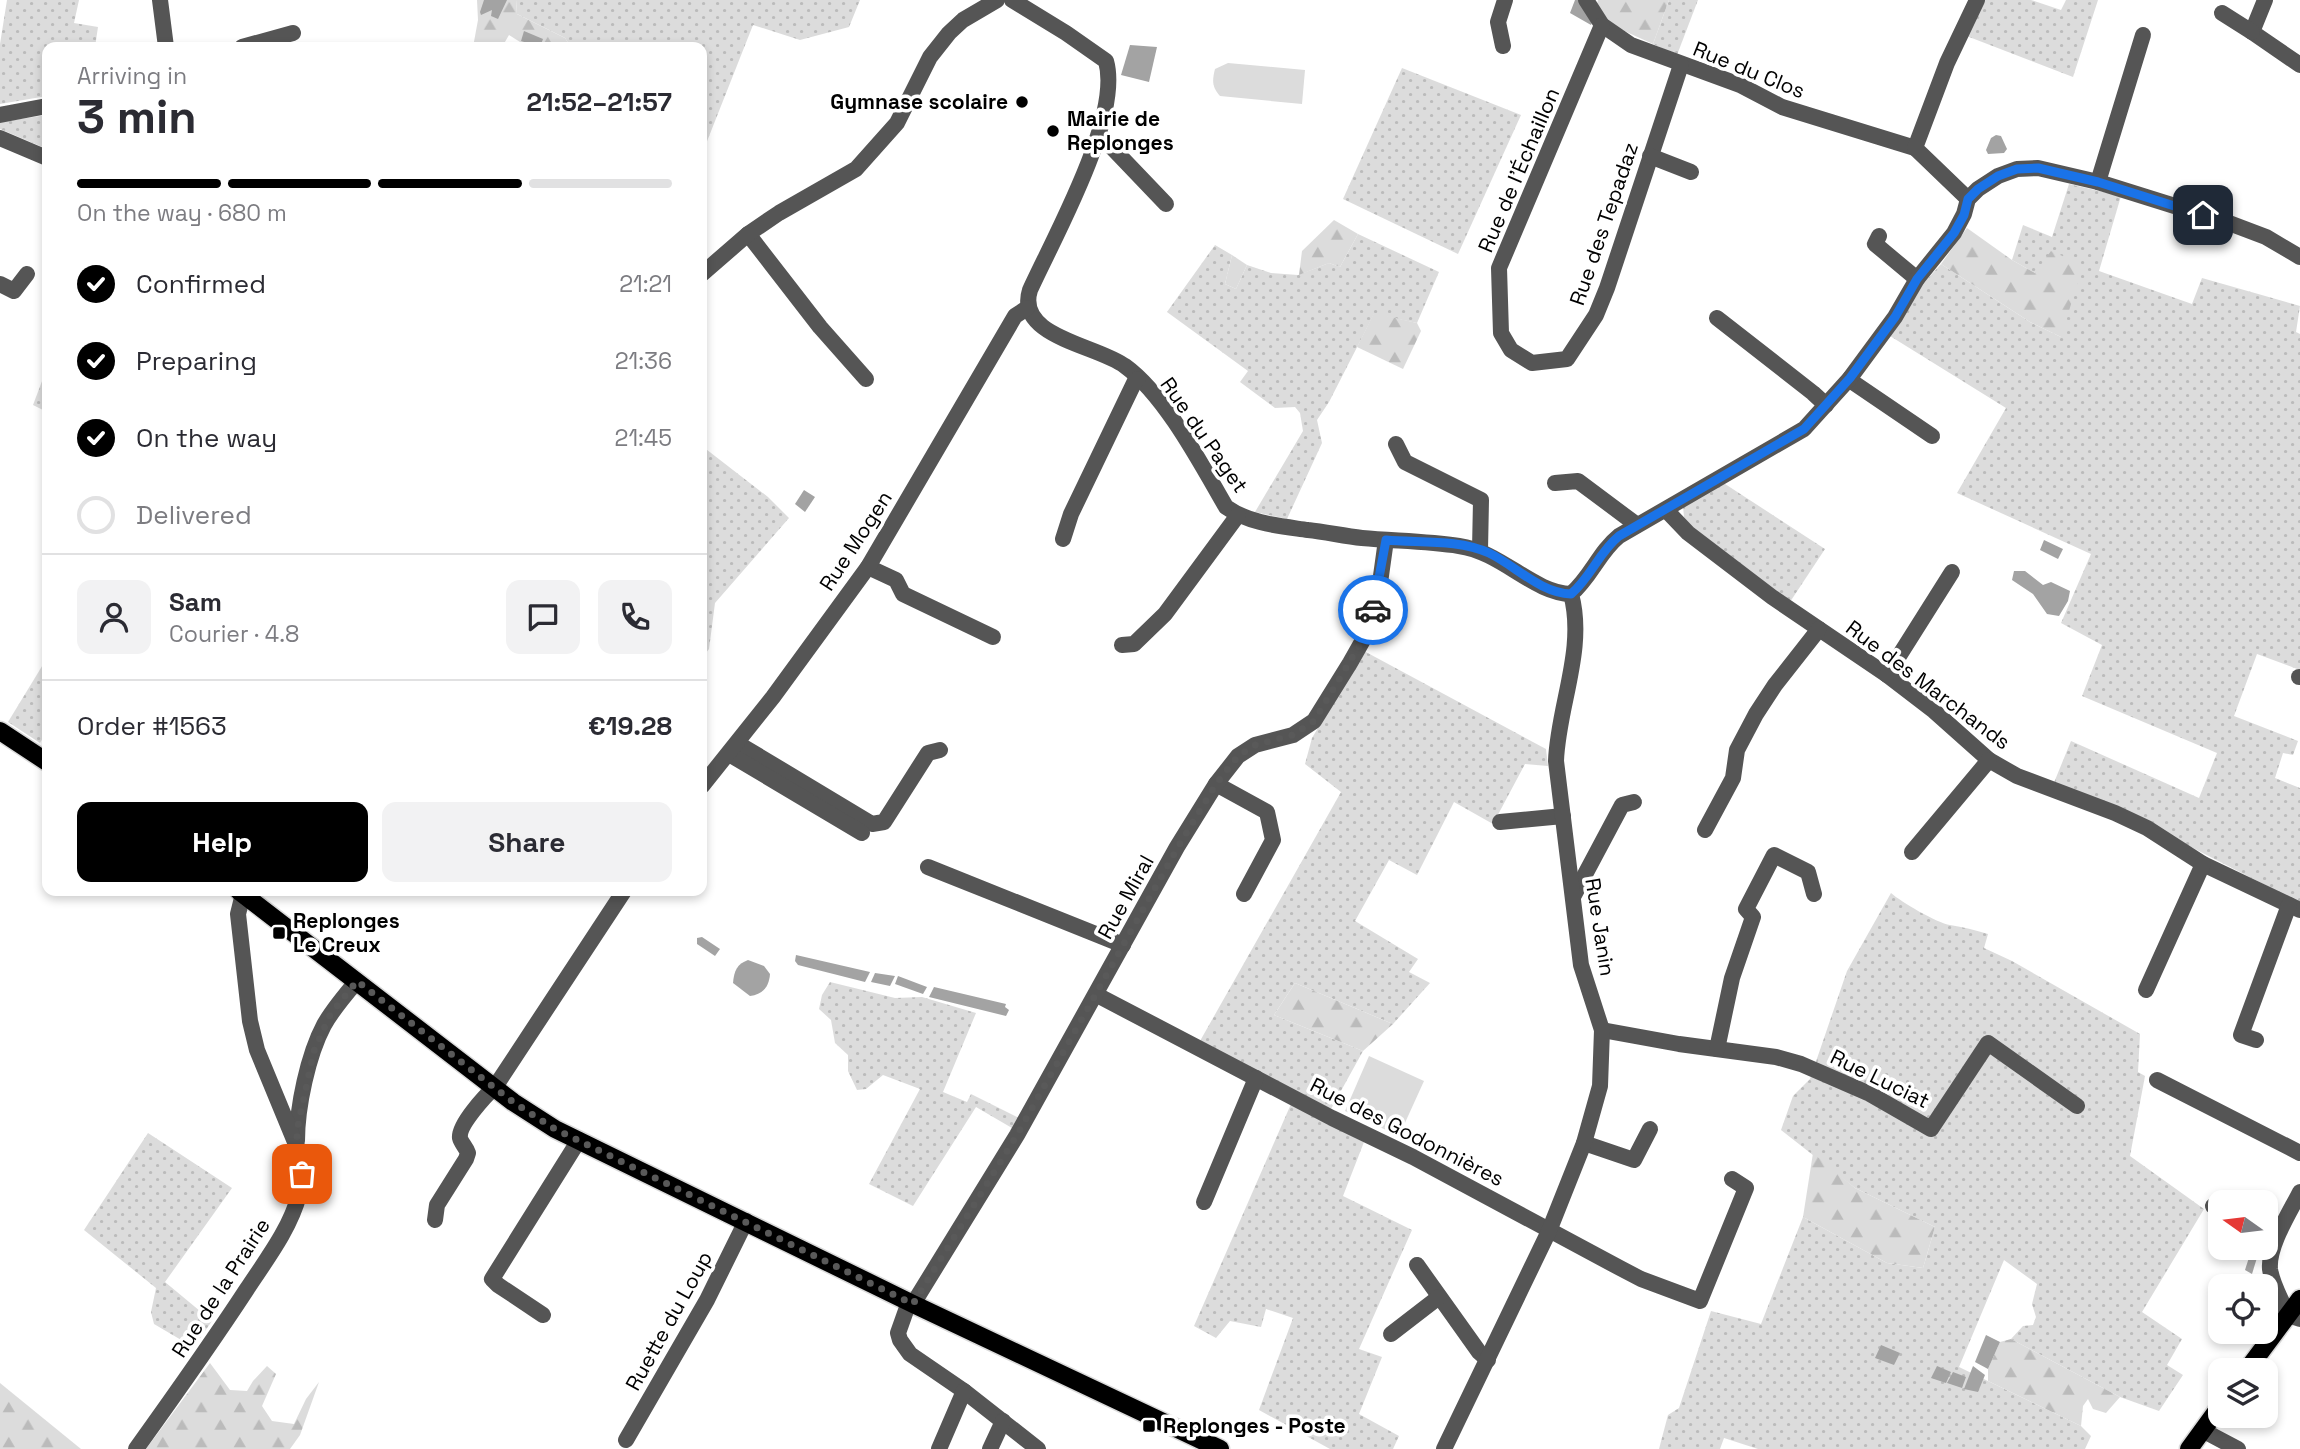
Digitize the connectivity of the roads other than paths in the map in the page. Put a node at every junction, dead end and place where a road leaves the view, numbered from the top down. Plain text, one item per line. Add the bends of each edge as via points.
1 (160, 0) edge
2 (997, 0) edge
3 (1012, 0) edge
4 (1034, 0) edge
5 (1506, 0) edge
6 (1586, 0) edge
7 (1977, 0) edge
8 (2266, 0) edge
9 (2222, 13) dead end
10 (1042, 18) junction
11 (1602, 25) junction
12 (2252, 32) junction
13 (293, 33) dead end
14 (2143, 35) dead end
15 (165, 42) edge
16 (260, 42) edge
17 (1503, 46) dead end
18 (1681, 65) junction
19 (2300, 65) edge
20 (42, 107) edge
21 (0, 115) edge
22 (1100, 135) junction
23 (0, 138) edge
24 (1915, 148) junction
25 (42, 156) edge
26 (1650, 156) junction
27 (1691, 172) dead end
28 (2098, 182) junction
29 (1968, 199) junction
30 (1166, 204) dead end
31 (748, 234) junction
32 (1878, 236) dead end
33 (2300, 257) edge
34 (707, 270) edge
35 (27, 274) dead end
36 (1917, 279) junction
37 (0, 284) edge
38 (1027, 308) junction
39 (1717, 318) dead end
40 (1532, 363) joint
41 (1850, 378) junction
42 (866, 379) dead end
43 (1138, 379) junction
44 (1826, 405) junction
45 (1932, 436) dead end
46 (1396, 444) dead end
47 (1555, 483) dead end
48 (1666, 510) junction
49 (1238, 515) junction
50 (1637, 525) junction
51 (1063, 539) dead end
52 (1386, 540) junction
53 (1480, 550) junction
54 (868, 567) junction
55 (1952, 572) dead end
56 (1571, 594) junction
57 (1819, 629) junction
58 (993, 637) dead end
59 (1122, 645) dead end
60 (1887, 675) junction
61 (0, 731) edge
62 (733, 749) junction
63 (940, 750) dead end
64 (42, 759) edge
65 (1989, 760) junction
66 (707, 780) edge
67 (1216, 784) junction
68 (1634, 802) dead end
69 (1563, 816) junction
70 (1500, 822) dead end
71 (1706, 830) dead end
72 (862, 833) dead end
73 (1912, 852) dead end
74 (2203, 864) junction
75 (928, 867) dead end
76 (1244, 894) dead end
77 (1814, 894) dead end
78 (240, 896) edge
79 (246, 896) edge
80 (621, 896) edge
81 (1573, 897) junction
82 (2294, 907) edge
83 (1123, 945) junction
84 (357, 981) junction
85 (2146, 990) dead end
86 (1097, 995) junction
87 (1602, 1030) junction
88 (2256, 1040) dead end
89 (1717, 1049) junction
90 (1256, 1078) junction
91 (2157, 1080) dead end
92 (495, 1087) junction
93 (281, 1106) junction
94 (300, 1106) junction
95 (2077, 1106) dead end
96 (1650, 1129) dead end
97 (579, 1140) junction
98 (1584, 1143) junction
99 (297, 1147) junction
100 (2300, 1153) edge
101 (1731, 1179) dead end
102 (2300, 1192) edge
103 (1204, 1202) dead end
104 (435, 1220) dead end
105 (746, 1221) junction
106 (2278, 1228) edge
107 (1549, 1231) junction
108 (2270, 1260) edge
109 (1417, 1265) dead end
110 (1439, 1297) junction
111 (2300, 1299) edge
112 (911, 1303) junction
113 (543, 1315) dead end
114 (2294, 1317) edge
115 (1391, 1334) dead end
116 (2258, 1358) edge
117 (1488, 1360) junction
118 (964, 1391) junction
119 (1003, 1421) junction
120 (2208, 1422) edge
121 (2202, 1430) junction
122 (626, 1440) dead end
123 (136, 1449) edge
124 (939, 1449) edge
125 (990, 1449) edge
126 (1038, 1449) edge
127 (1220, 1449) edge
128 (1444, 1449) edge
129 (2189, 1449) edge
130 (2238, 1449) edge

1 - 15 street
2 - 31 street via 949,33 930,57 897,123 856,169
3 - 10 street
4 - 10 street
5 - 17 street via 1498,22
6 - 11 street, Rue du Clos
7 - 24 street via 1947,62
8 - 12 street
9 - 12 street
10 - 22 street via 1106,61 1109,78
11 - 18 street, Rue du Clos via 1631,45
11 - 40 street, Rue de l'Échaillon via 1499,268 1501,333 1511,350
12 - 19 street
13 - 16 street
14 - 28 street
18 - 24 street, Rue du Clos via 1740,85 1782,107
18 - 26 street, Rue des Tepadaz
20 - 21 street
22 - 30 street
22 - 38 street via 1030,289
23 - 25 street
24 - 29 street
26 - 27 street
26 - 40 street, Rue des Tepadaz via 1596,314 1567,359
28 - 29 street via 2038,168 2017,169 1998,176
28 - 33 street via 2229,223
29 - 36 street via 1954,233
31 - 34 street
31 - 42 street
32 - 36 street via 1875,244
35 - 37 street via 14,291
36 - 41 street
38 - 43 street, Rue du Paget via 1034,320 1055,335 1125,366
38 - 54 street, Rue Mogen via 1015,316
39 - 44 street
41 - 44 street
41 - 45 street
43 - 49 street, Rue du Paget via 1163,407 1226,507
43 - 51 street
44 - 48 street via 1804,429
46 - 53 street via 1405,462 1481,500
47 - 50 street via 1578,481
48 - 50 street
48 - 57 street, Rue des Marchands via 1688,533
49 - 52 street, Rue du Paget via 1267,524
49 - 59 street via 1165,614 1134,644
50 - 56 street via 1607,547
52 - 53 street, Rue du Paget
52 - 67 street, Rue Miral via 1367,633 1314,721 1293,735 1255,745 1238,756
53 - 56 street, Rue du Paget via 1547,589
54 - 58 street via 895,580 903,594
54 - 62 street, Rue Mogen
55 - 60 street
56 - 69 street, Rue Janin via 1577,617 1575,649 1556,761
57 - 60 street, Rue des Marchands
57 - 71 street via 1756,714 1737,750 1733,778
60 - 65 street, Rue des Marchands
61 - 64 main road
62 - 63 street via 872,824 884,822 928,753
62 - 66 street, Rue Mogen
62 - 72 street
65 - 73 street
65 - 74 street, Rue des Marchands via 2017,776 2147,828
67 - 76 street via 1267,812 1273,840
67 - 83 street, Rue Miral
68 - 81 street via 1622,805
69 - 70 street
69 - 81 street, Rue Janin
74 - 82 street, Rue des Marchands
74 - 85 street
75 - 83 street
77 - 89 street via 1808,872 1774,855 1745,909 1754,917 1732,978
78 - 93 street, Rue de la Prairie via 237,914 250,1021
79 - 84 main road
80 - 92 street
81 - 87 street, Rue Janin via 1581,965
82 - 88 street via 2241,1035
83 - 86 street, Rue Miral
84 - 92 main road
84 - 94 street via 317,1040
86 - 90 street, Rue des Godonnières
86 - 112 street, Rue Miral via 1017,1135
87 - 89 street, Rue Luciat
87 - 98 street, Rue Janin via 1600,1086
89 - 95 street, Rue Luciat via 1801,1064 1870,1094 1931,1129 1988,1043
90 - 103 street
90 - 107 street, Rue des Godonnières
91 - 100 street
92 - 97 main road via 530,1114
92 - 104 street via 461,1130 468,1153 437,1205
93 - 94 street
93 - 99 street, Rue de la Prairie
94 - 99 street
96 - 98 street via 1634,1160
97 - 105 main road
97 - 113 street via 492,1279
98 - 107 street, Rue Janin
99 - 123 street, Rue de la Prairie via 302,1183 272,1251
101 - 107 street, Rue des Godonnières via 1746,1188 1700,1301 1641,1279
102 - 106 street
105 - 112 main road
105 - 122 street, Ruette du Loup via 707,1300
107 - 117 street, Rue Janin
108 - 114 street
109 - 110 street
110 - 115 street
110 - 117 street
111 - 114 main road
112 - 118 street, Rue Miral via 899,1325 900,1340 920,1362
112 - 127 main road
114 - 116 main road
117 - 128 street, Rue Janin
118 - 119 street
118 - 124 street
119 - 125 street
119 - 126 street
120 - 121 main road
121 - 129 main road
121 - 130 street

